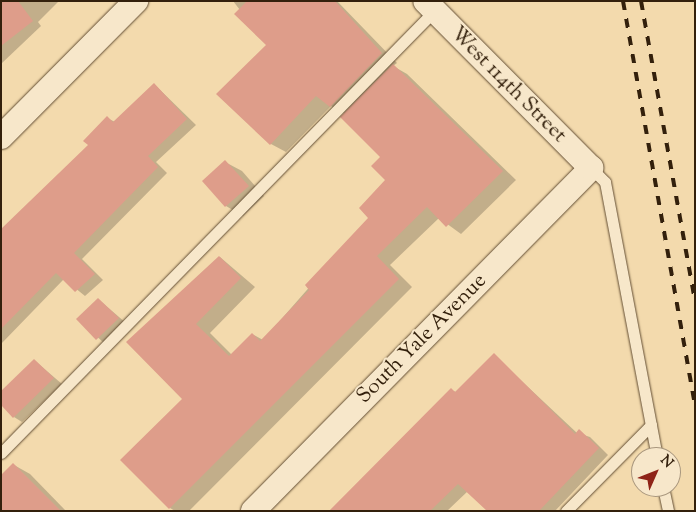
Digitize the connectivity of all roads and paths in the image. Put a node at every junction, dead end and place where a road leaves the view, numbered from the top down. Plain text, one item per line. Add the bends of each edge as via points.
1 (136, 1) edge
2 (429, 6) edge
3 (1, 137) edge
4 (591, 168) junction
5 (651, 425) junction
6 (655, 447) edge
7 (1, 453) edge
8 (665, 497) edge
9 (252, 511) edge
10 (566, 511) edge
11 (668, 511) edge

1 - 3 street
2 - 4 street, West 114th Street
2 - 7 lane
4 - 5 lane via 604,182
4 - 9 street, South Yale Avenue
5 - 6 lane
5 - 10 lane
8 - 11 lane

